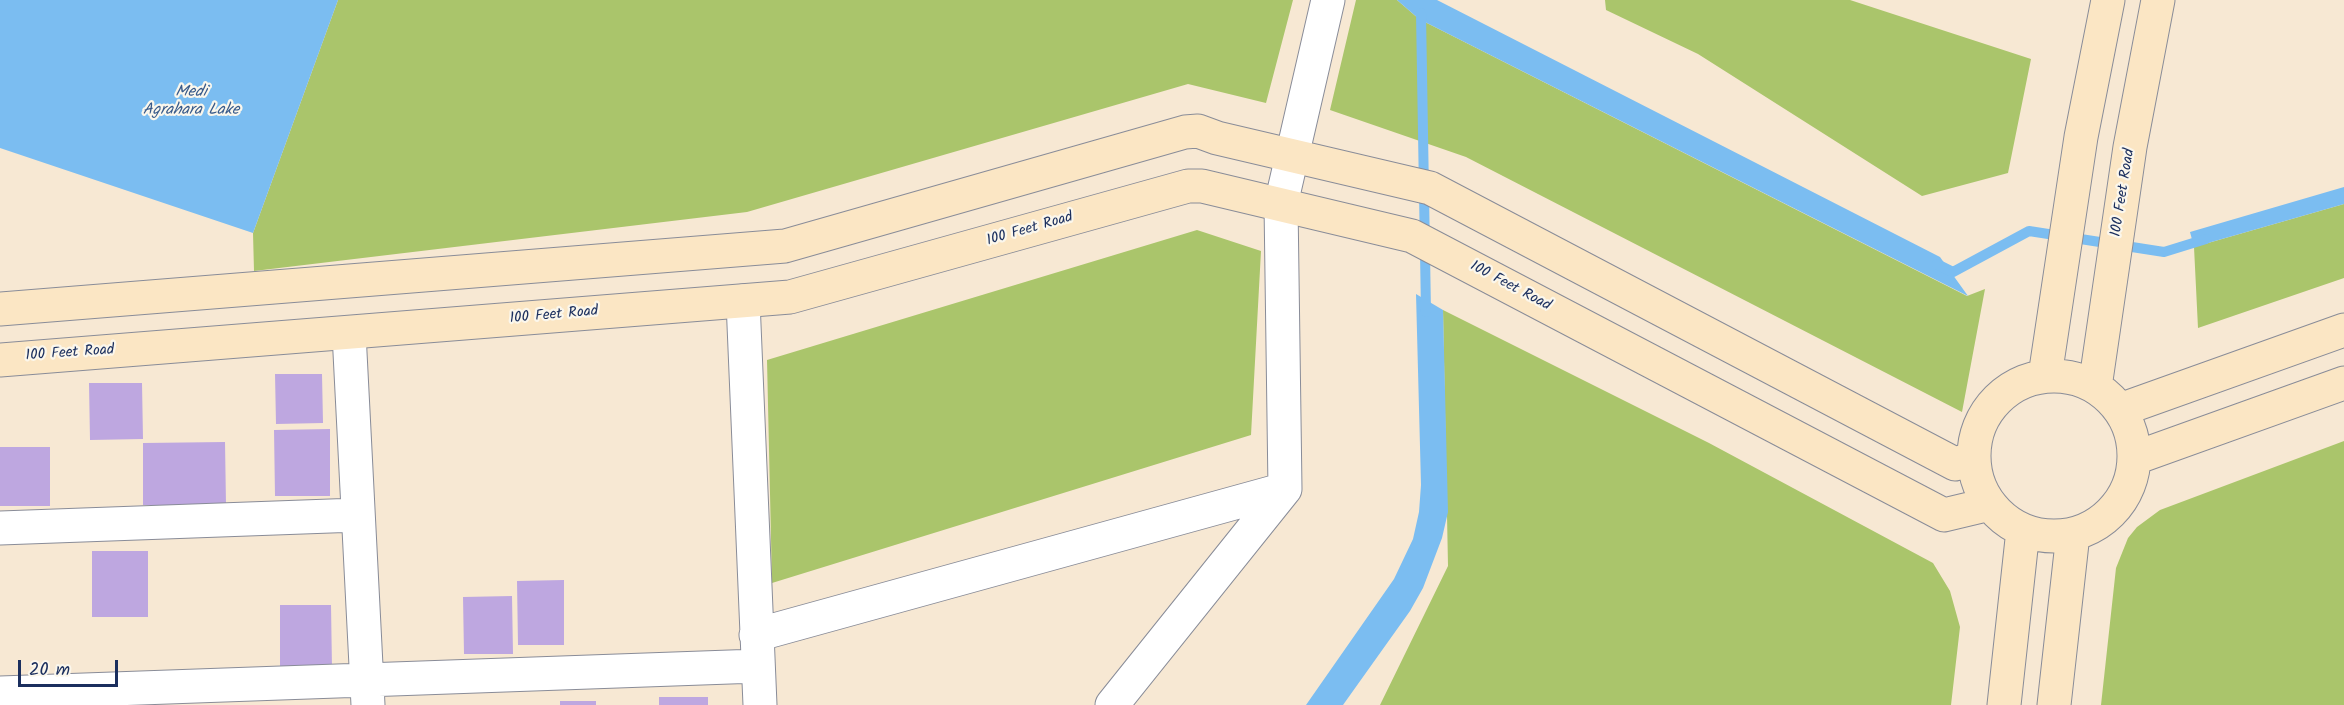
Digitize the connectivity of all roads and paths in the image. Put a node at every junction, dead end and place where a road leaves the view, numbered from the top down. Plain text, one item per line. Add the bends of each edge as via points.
1 (1328, 0) edge
2 (2108, 0) edge
3 (2158, 0) edge
4 (1292, 155) junction
5 (1281, 204) junction
6 (743, 301) junction
7 (0, 309) edge
8 (2344, 330) edge
9 (349, 333) junction
10 (0, 360) edge
11 (2045, 376) junction
12 (2344, 383) edge
13 (2095, 387) junction
14 (2120, 410) junction
15 (1974, 458) junction
16 (2135, 458) junction
17 (1284, 489) junction
18 (1990, 504) junction
19 (358, 515) junction
20 (0, 528) edge
21 (2023, 530) junction
22 (2073, 534) junction
23 (757, 650) junction
24 (0, 693) edge
25 (368, 693) edge
26 (760, 705) edge
27 (1112, 705) edge
28 (2004, 705) edge
29 (2054, 705) edge

1 - 4 street
2 - 11 main road via 2081,137
3 - 13 main road, 100 Feet Road via 2130,147
4 - 5 street
4 - 7 main road via 1204,132 1185,132 785,246
4 - 15 main road via 1430,188 1954,464
5 - 6 main road, 100 Feet Road via 1188,186 790,297
5 - 17 street
5 - 18 main road, 100 Feet Road via 1412,236 1944,515
6 - 9 main road, 100 Feet Road
6 - 23 street
8 - 14 main road
9 - 10 main road, 100 Feet Road
9 - 19 street
11 - 13 main road via 2070,376
11 - 15 main road via 2017,384 1987,411 1978,430
12 - 16 main road
13 - 14 main road
14 - 16 main road via 2127,420
15 - 18 main road via 1975,471
16 - 22 main road via 2125,494 2114,510 2099,523
17 - 23 street
17 - 27 street
18 - 21 main road via 2007,522
19 - 20 street
19 - 25 street
21 - 22 main road via 2043,536
21 - 28 main road
22 - 29 main road
23 - 25 street
23 - 26 street
24 - 25 street

